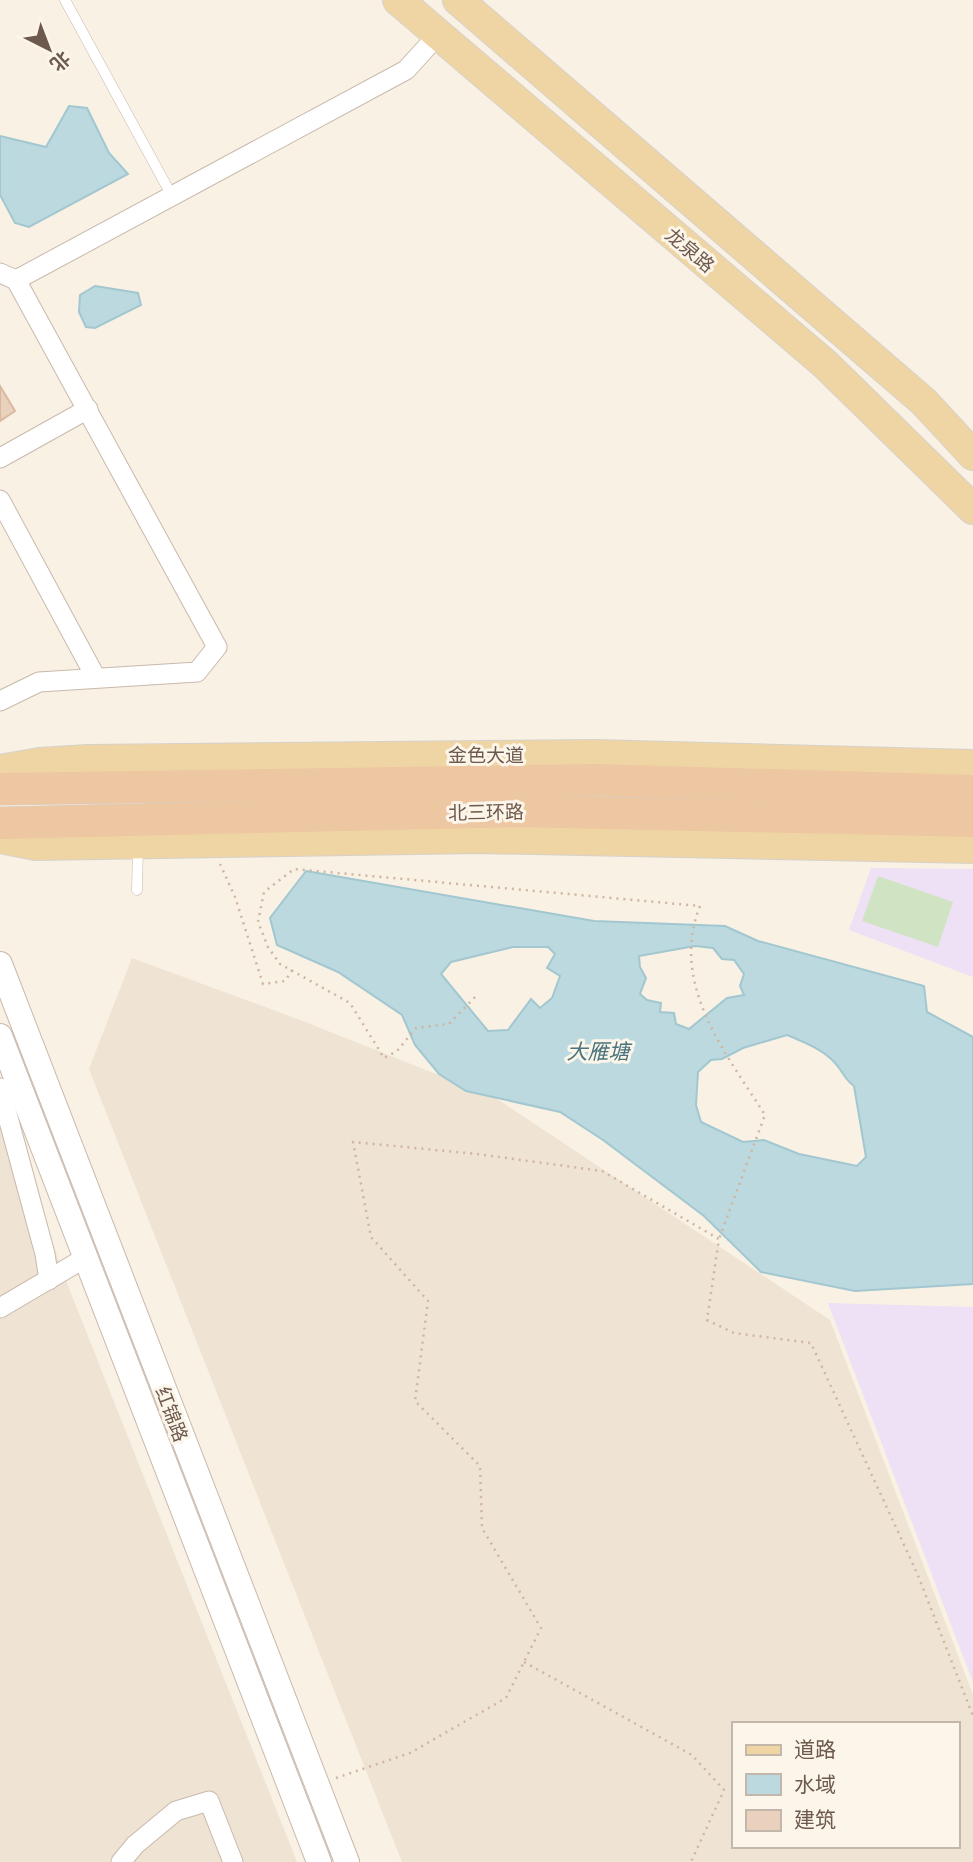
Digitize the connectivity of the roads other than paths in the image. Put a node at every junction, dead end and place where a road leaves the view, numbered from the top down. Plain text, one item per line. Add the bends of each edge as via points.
1 (65, 0) edge
2 (398, 0) edge
3 (458, 0) edge
4 (437, 36) junction
5 (172, 196) junction
6 (8, 276) edge
7 (88, 409) junction
8 (973, 455) edge
9 (0, 458) edge
10 (0, 500) edge
11 (973, 509) edge
12 (95, 676) junction
13 (0, 701) edge
14 (973, 765) edge
15 (0, 770) edge
16 (0, 789) edge
17 (973, 791) edge
18 (973, 821) edge
19 (6, 828) edge
20 (138, 844) junction
21 (973, 848) edge
22 (137, 890) dead end
23 (0, 964) edge
24 (0, 1036) edge
25 (0, 1088) edge
26 (85, 1258) junction
27 (49, 1280) junction
28 (0, 1308) edge
29 (121, 1862) edge
30 (233, 1862) edge
31 (319, 1862) edge
32 (347, 1862) edge

1 - 5 lane
2 - 4 main road, 龙泉路
3 - 8 main road, 龙泉路 via 924,402
4 - 5 street via 406,70
4 - 11 main road, 龙泉路 via 825,364
5 - 6 street
6 - 7 street
7 - 9 street
7 - 12 street via 217,647 197,672
10 - 12 street
12 - 13 street via 39,682
14 - 15 main road, 金色大道 via 465,755 71,761
16 - 17 highway, 北三环路 via 596,780
18 - 19 highway, 北三环路 via 518,811 68,820
19 - 20 main road via 36,845
20 - 21 main road via 479,838
20 - 22 lane
23 - 32 street, 红锦路
24 - 26 street, 红锦路
25 - 27 street
26 - 27 street
26 - 31 street, 红锦路
27 - 28 street
29 - 30 street via 176,1811 209,1801

